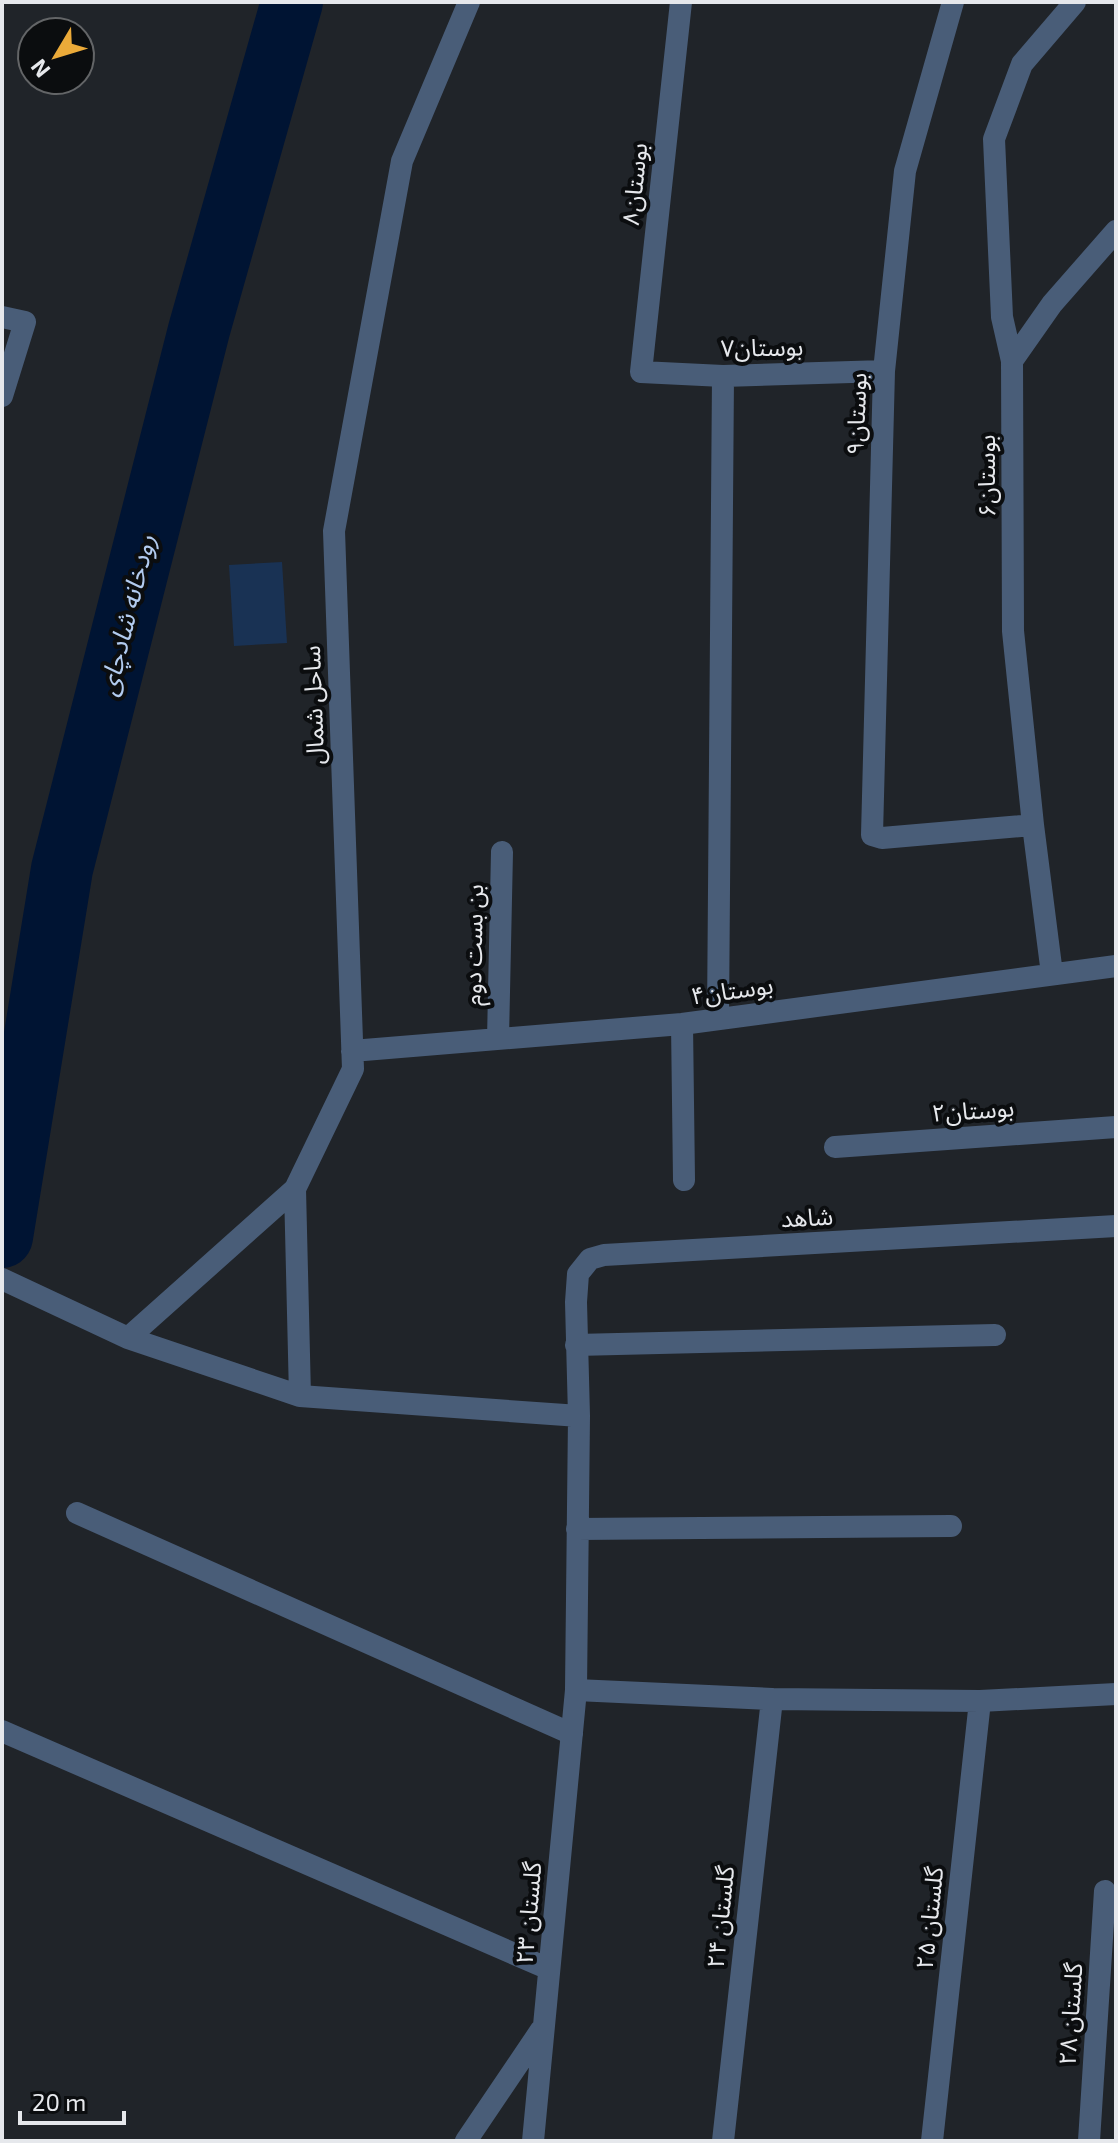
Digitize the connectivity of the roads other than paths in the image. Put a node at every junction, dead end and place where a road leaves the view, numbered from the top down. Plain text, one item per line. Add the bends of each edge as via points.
1 (469, 2) edge
2 (681, 2) edge
3 (953, 2) edge
4 (1075, 2) edge
5 (1116, 231) edge
6 (2, 317) edge
7 (1012, 361) junction
8 (884, 371) junction
9 (641, 372) joint
10 (723, 376) junction
11 (2, 396) edge
12 (1033, 825) junction
13 (502, 852) dead end
14 (1116, 966) edge
15 (1052, 974) junction
16 (718, 1019) junction
17 (682, 1024) junction
18 (498, 1039) junction
19 (352, 1051) junction
20 (1116, 1127) edge
21 (835, 1147) dead end
22 (684, 1180) dead end
23 (295, 1189) junction
24 (1116, 1226) edge
25 (2, 1279) edge
26 (995, 1335) dead end
27 (128, 1338) junction
28 (576, 1345) junction
29 (300, 1396) junction
30 (579, 1416) junction
31 (77, 1513) dead end
32 (951, 1526) dead end
33 (577, 1529) junction
34 (576, 1690) junction
35 (1116, 1694) edge
36 (772, 1699) junction
37 (980, 1701) junction
38 (2, 1731) edge
39 (572, 1734) junction
40 (1105, 1891) dead end
41 (549, 1969) junction
42 (544, 2026) junction
43 (466, 2141) edge
44 (533, 2141) edge
45 (723, 2141) edge
46 (932, 2141) edge
47 (1089, 2141) edge

1 - 19 street, ساحل شمال via 402,161 334,531
2 - 9 street, بوستان۸
3 - 8 street, بوستان۹ via 905,171
4 - 7 street, بوستان۶ via 1022,64 994,139 1002,317
5 - 7 street via 1052,304
6 - 11 street via 25,322
7 - 12 street, بوستان۶ via 1013,631
8 - 10 street, بوستان۷
8 - 12 street, بوستان۹ via 872,835
9 - 10 street, بوستان۷
10 - 16 street
12 - 15 street, بوستان۶
13 - 18 street, بن بست دوم
14 - 15 street, بوستان۴
15 - 16 street, بوستان۴
16 - 17 street, بوستان۴
17 - 18 street, بوستان۴
17 - 22 street
18 - 19 street, بوستان۴
19 - 23 street, ساحل شمال via 353,1069
20 - 21 street, بوستان۲
23 - 27 street, ساحل شمال
23 - 29 street
24 - 28 street, شاهد via 604,1255 590,1259 578,1274
25 - 27 street
26 - 28 street
27 - 29 street
28 - 30 street, گلستان ۲۳
29 - 30 street
30 - 33 street, گلستان ۲۳
31 - 39 street
32 - 33 street
33 - 34 street, گلستان ۲۳
34 - 36 street
34 - 39 street, گلستان ۲۳
35 - 37 street
36 - 37 street
36 - 45 street, گلستان ۲۴
37 - 46 street, گلستان ۲۵
38 - 41 street
39 - 41 street, گلستان ۲۳
40 - 47 street, گلستان ۲۸
41 - 42 street, گلستان ۲۳
42 - 43 street
42 - 44 street, گلستان ۲۳

